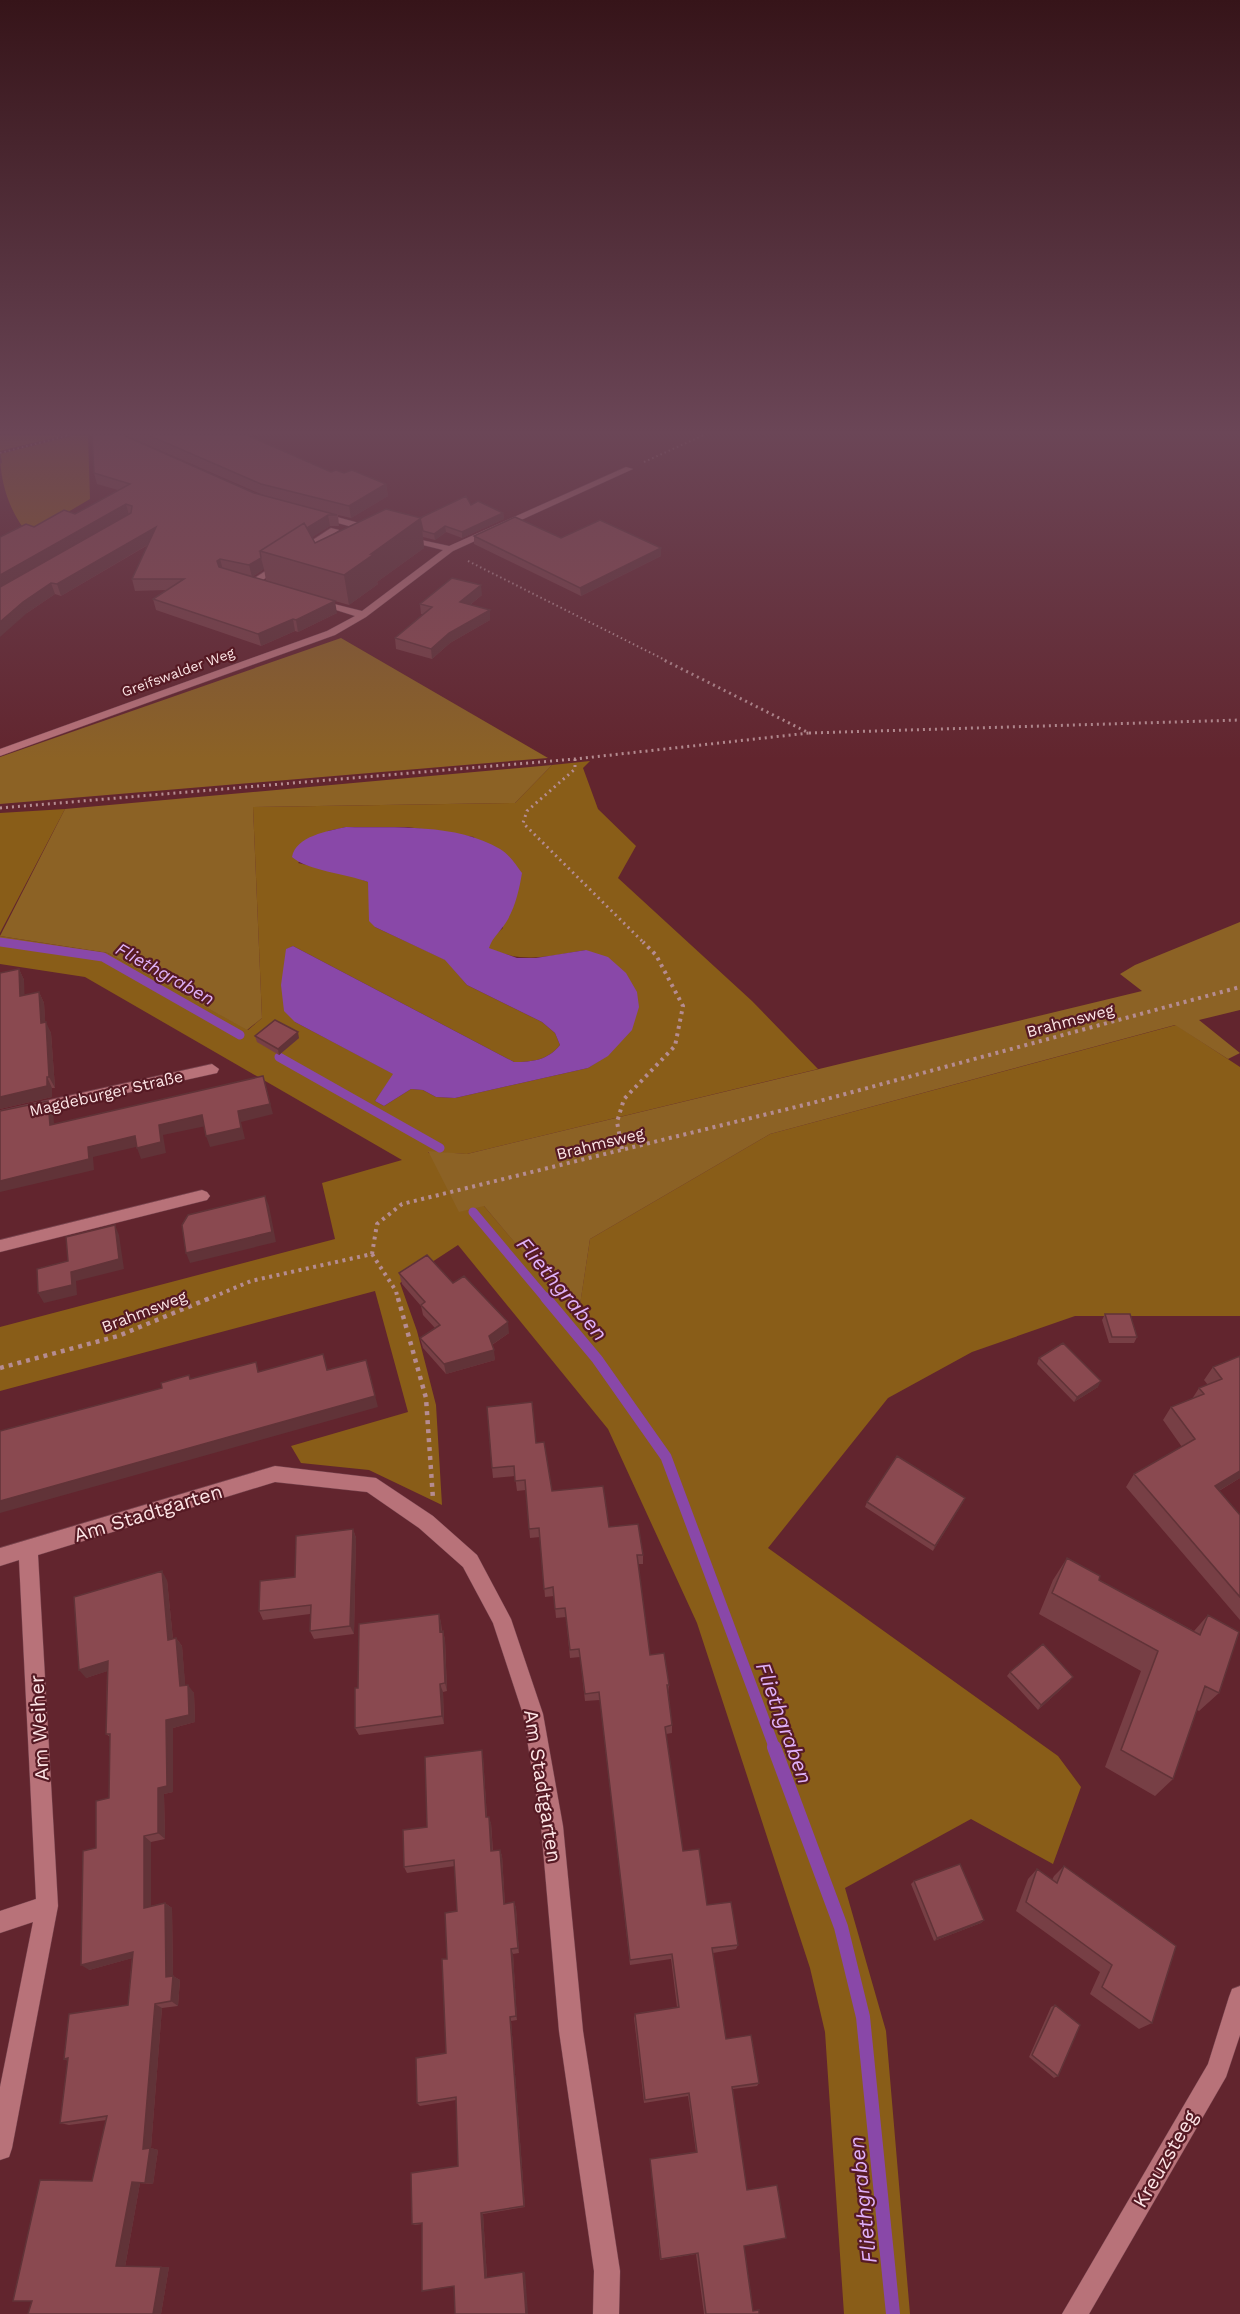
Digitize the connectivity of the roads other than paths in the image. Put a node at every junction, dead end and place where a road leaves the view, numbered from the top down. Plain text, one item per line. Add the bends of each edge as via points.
1 (312, 543) edge
2 (425, 543) edge
3 (463, 543) edge
4 (450, 549) junction
5 (263, 586) edge
6 (308, 599) edge
7 (363, 615) junction
8 (0, 753) edge
9 (212, 1069) dead end
10 (0, 1116) edge
11 (202, 1196) dead end
12 (0, 1246) edge
13 (28, 1550) junction
14 (0, 1557) edge
15 (47, 1906) junction
16 (0, 1922) edge
17 (1240, 1997) edge
18 (0, 2148) edge
19 (606, 2314) edge
20 (1074, 2314) edge

1 - 5 street via 247,581
2 - 4 street
3 - 4 street, Greifswalder Weg
4 - 7 street, Greifswalder Weg
6 - 7 street
7 - 8 street, Greifswalder Weg via 331,633
9 - 10 street, Magdeburger Straße
11 - 12 street
13 - 14 street, Am Stadtgarten
13 - 15 street, Am Weiher
13 - 19 street, Am Stadtgarten via 275,1474 370,1484 426,1522 470,1561 501,1619 533,1714 552,1826 571,2031 607,2271
15 - 16 street
15 - 18 street, Am Weiher
17 - 20 street, Kreuzsteeg via 1218,2069

